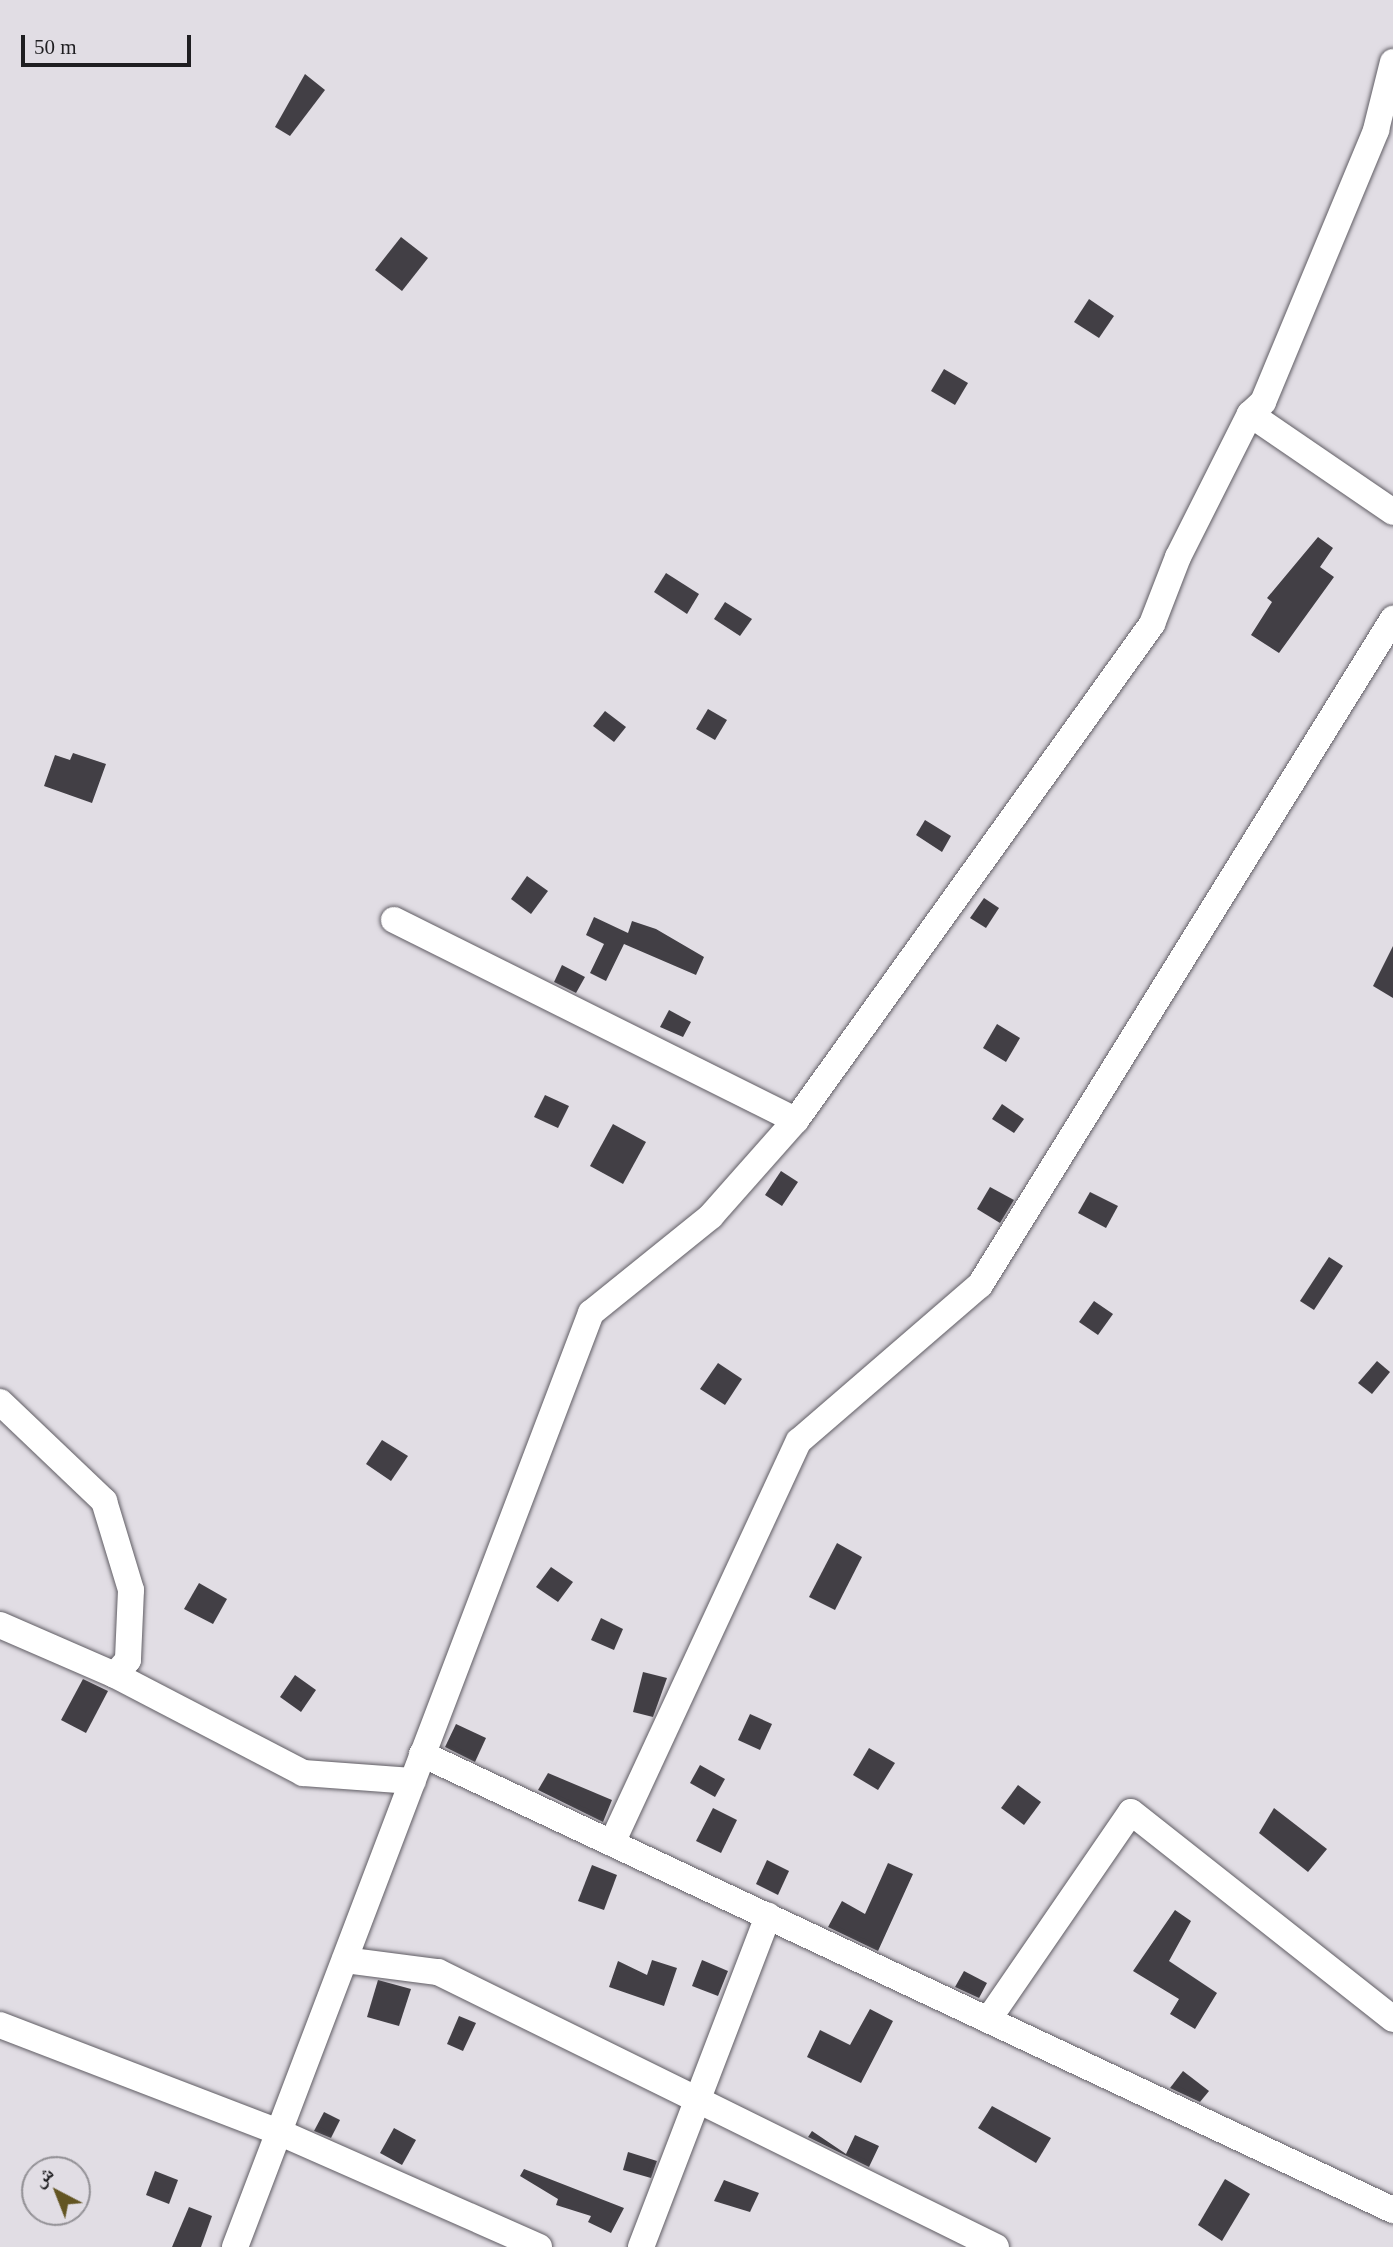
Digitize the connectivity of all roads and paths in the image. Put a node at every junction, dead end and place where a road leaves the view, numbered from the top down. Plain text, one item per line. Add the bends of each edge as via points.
1 (1393, 62) edge
2 (1250, 414) junction
3 (1393, 512) edge
4 (1393, 619) edge
5 (394, 920) dead end
6 (796, 1120) junction
7 (0, 1402) edge
8 (0, 1625) edge
9 (115, 1675) junction
10 (422, 1755) junction
11 (413, 1781) junction
12 (612, 1843) junction
13 (768, 1916) junction
14 (345, 1961) junction
15 (1393, 2019) edge
16 (988, 2020) junction
17 (0, 2025) edge
18 (701, 2098) junction
19 (281, 2133) junction
20 (1393, 2210) edge
21 (235, 2247) edge
22 (539, 2247) edge
23 (641, 2247) edge
24 (996, 2247) edge

1 - 2 street via 1376,130 1263,402
2 - 3 street
2 - 6 street via 1152,624
4 - 12 street via 981,1284 799,1441
5 - 6 street
6 - 10 street via 711,1216 591,1313
7 - 9 street via 104,1501 131,1590 128,1660
8 - 9 street
9 - 11 street via 303,1773
10 - 11 street
10 - 12 street
11 - 14 street
12 - 13 street
13 - 16 street
13 - 18 street
14 - 18 street via 438,1972
14 - 19 street
15 - 16 street via 1130,1812
16 - 20 street
17 - 19 street
18 - 23 street
18 - 24 street
19 - 21 street
19 - 22 street

